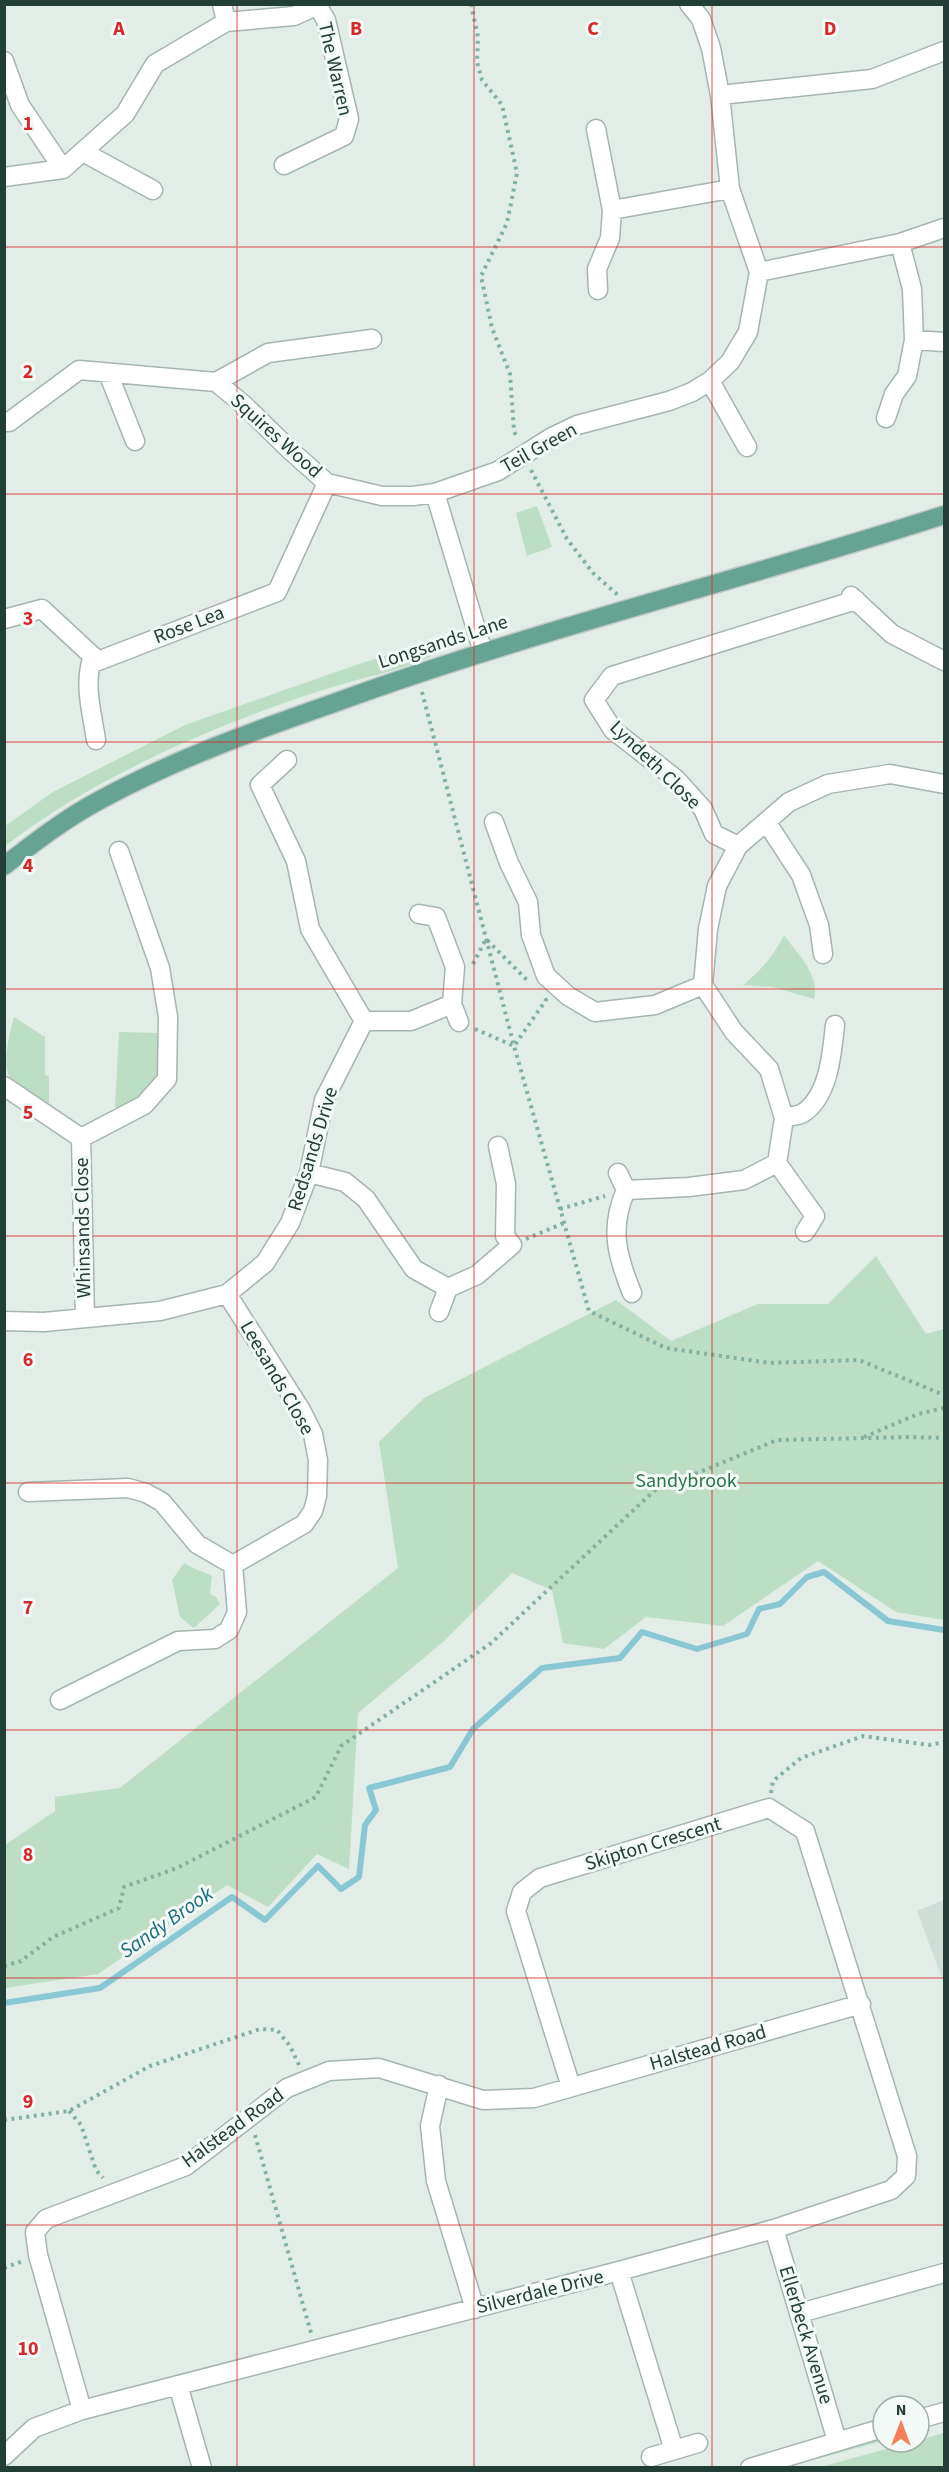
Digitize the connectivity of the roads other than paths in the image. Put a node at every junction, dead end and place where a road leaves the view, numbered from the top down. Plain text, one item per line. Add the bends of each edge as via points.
1 (689, 4) edge
2 (319, 6) edge
3 (224, 13) edge
4 (945, 51) edge
5 (4, 61) edge
6 (720, 95) junction
7 (596, 129) dead end
8 (83, 152) junction
9 (284, 165) dead end
10 (63, 169) junction
11 (4, 177) edge
12 (730, 189) junction
13 (153, 190) dead end
14 (612, 210) junction
15 (945, 228) edge
16 (900, 243) junction
17 (759, 272) junction
18 (598, 290) dead end
19 (372, 339) dead end
20 (914, 340) junction
21 (944, 342) edge
22 (108, 373) junction
23 (710, 381) junction
24 (216, 382) junction
25 (886, 418) dead end
26 (4, 422) edge
27 (135, 441) dead end
28 (747, 447) dead end
29 (327, 483) junction
30 (435, 493) junction
31 (945, 515) edge
32 (921, 522) junction
33 (945, 522) edge
34 (4, 619) edge
35 (483, 652) junction
36 (93, 656) junction
37 (945, 661) edge
38 (96, 740) dead end
39 (287, 760) dead end
40 (945, 784) edge
41 (494, 822) dead end
42 (767, 823) junction
43 (738, 846) junction
44 (119, 851) dead end
45 (4, 866) edge
46 (418, 914) dead end
47 (823, 954) dead end
48 (703, 985) junction
49 (452, 1004) junction
50 (364, 1021) junction
51 (459, 1022) road end
52 (835, 1025) dead end
53 (4, 1086) edge
54 (784, 1118) junction
55 (81, 1138) junction
56 (498, 1146) dead end
57 (777, 1163) junction
58 (309, 1173) junction
59 (805, 1232) dead end
60 (448, 1288) junction
61 (632, 1293) dead end
62 (227, 1294) junction
63 (439, 1312) dead end
64 (85, 1318) junction
65 (4, 1321) edge
66 (28, 1492) dead end
67 (233, 1565) junction
68 (60, 1700) dead end
69 (861, 2004) junction
70 (439, 2085) junction
71 (571, 2087) junction
72 (774, 2229) junction
73 (619, 2271) junction
74 (945, 2272) edge
75 (475, 2309) junction
76 (800, 2313) junction
77 (178, 2385) junction
78 (82, 2410) junction
79 (871, 2431) edge
80 (837, 2441) junction
81 (698, 2444) dead end
82 (674, 2450) junction
83 (4, 2456) edge
84 (651, 2457) dead end
85 (795, 2461) edge
86 (202, 2468) edge
87 (750, 2468) edge

1 - 6 street, Teil Green via 707,34
2 - 3 street via 294,16
2 - 9 street, The Warren via 326,20 349,119 344,136
3 - 8 street via 155,64 125,114
4 - 6 street via 872,79
5 - 10 street via 20,105
6 - 12 street, Teil Green
7 - 14 street
8 - 10 street
8 - 13 street
10 - 11 street
12 - 14 street
12 - 17 street, Teil Green
14 - 18 street via 610,238 597,269
15 - 16 street
16 - 17 street
16 - 20 street via 912,289
17 - 23 street, Teil Green via 748,332 730,362
19 - 24 street via 268,353
20 - 21 street
20 - 25 street via 907,376 898,386
22 - 24 street, Squires Wood
22 - 26 street, Squires Wood via 79,370
22 - 27 street
23 - 28 street
23 - 30 street, Teil Green via 669,401 577,425 498,471
24 - 29 street, Squires Wood
29 - 30 street, Squires Wood via 382,496
29 - 36 street, Rose Lea via 276,592 98,661
30 - 35 street
31 - 32 main road, Longsands Lane
32 - 33 main road
32 - 35 main road, Longsands Lane
34 - 36 street via 42,609
35 - 45 main road, Longsands Lane via 208,748 98,801
36 - 38 street via 87,672
37 - 43 street, Lyndeth Close via 892,634 854,598 612,676 594,700 613,730 676,779 703,809 714,834
39 - 50 street via 260,785 296,861 310,929
40 - 42 street via 890,774 828,784 789,802
41 - 48 street via 528,902 531,935 546,976 568,996 595,1012 655,1005
42 - 43 street
42 - 47 street via 801,875 819,926
43 - 48 street via 717,886
44 - 55 street, Whinsands Close via 160,968 168,1017 166,1079 144,1105
46 - 49 street via 436,917 455,967
48 - 54 street via 734,1032 770,1069
49 - 50 street via 411,1021
49 - 51 street
50 - 58 street, Redsands Drive via 324,1100
52 - 54 street via 818,1096 802,1113
53 - 55 street, Whinsands Close
54 - 57 street
55 - 64 street, Whinsands Close
56 - 60 street via 506,1184 505,1236 512,1245 477,1275
57 - 59 street via 814,1216
57 - 61 street via 744,1180 689,1187 622,1181 616,1236
58 - 60 street via 345,1182 366,1199 414,1269
58 - 62 street, Redsands Drive via 290,1223 265,1263
60 - 63 street
62 - 64 street, Redsands Drive via 160,1311
62 - 67 street, Leesands Close via 301,1410 313,1434 318,1460 317,1496 304,1524
64 - 65 street, Redsands Drive
66 - 67 street via 128,1488 146,1493 162,1502 197,1544
67 - 68 street via 237,1612 229,1630 215,1639 178,1641
69 - 71 street, Halstead Road
69 - 71 street, Skipton Crescent via 805,1831 769,1808 540,1878 522,1892 516,1911
69 - 72 street, Silverdale Drive via 907,2156 906,2176 891,2190
70 - 71 street, Halstead Road via 483,2100 534,2098
70 - 75 street via 429,2126 436,2181
70 - 78 street, Halstead Road via 379,2068 329,2071 287,2088 186,2166 46,2219 35,2232 38,2255
72 - 73 street, Silverdale Drive
72 - 76 street, Ellerbeck Avenue
73 - 75 street, Silverdale Drive
73 - 82 street
74 - 76 street
75 - 77 street, Silverdale Drive
76 - 80 street, Ellerbeck Avenue
77 - 78 street, Silverdale Drive
77 - 86 street
78 - 83 street, Silverdale Drive via 34,2428
79 - 80 street
80 - 85 street
81 - 82 street
82 - 84 street
85 - 87 street

